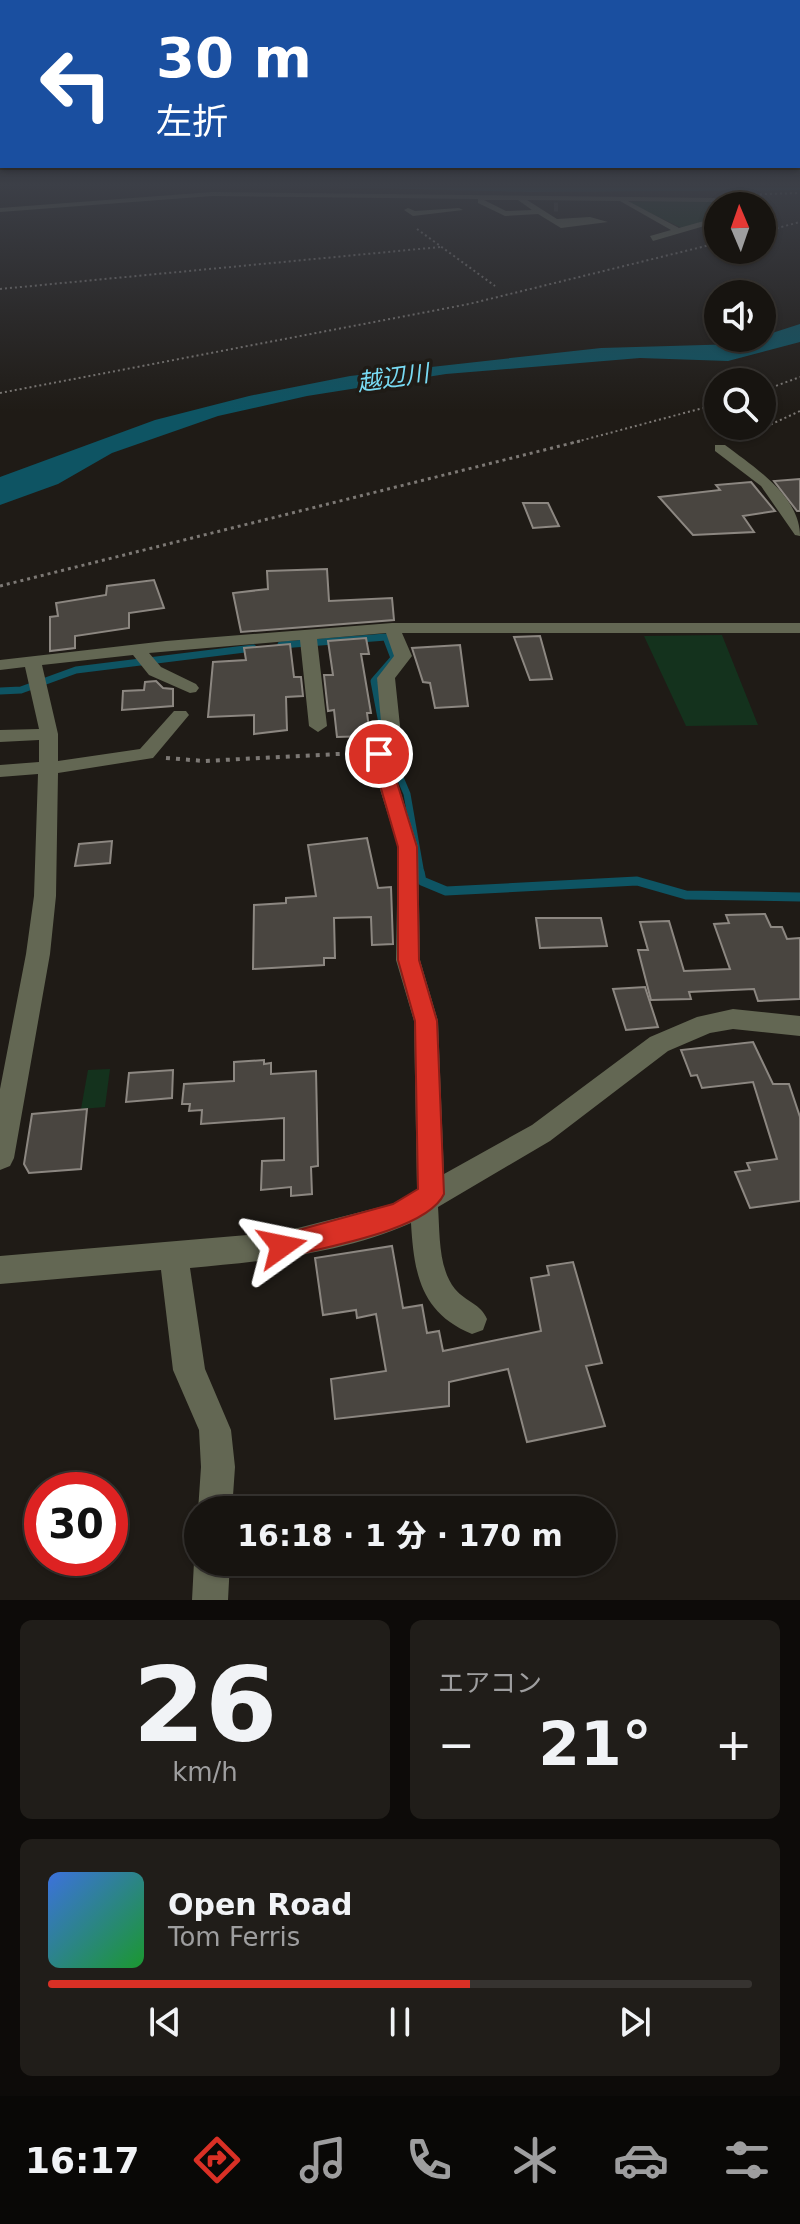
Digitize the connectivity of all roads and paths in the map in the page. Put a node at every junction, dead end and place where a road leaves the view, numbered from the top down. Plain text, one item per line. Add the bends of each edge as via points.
1 (286, 262) edge
2 (461, 262) edge
3 (642, 262) edge
4 (495, 286) dead end
5 (0, 289) edge
6 (800, 377) edge
7 (776, 386) edge
8 (0, 393) edge
9 (704, 408) edge
10 (800, 411) edge
11 (720, 448) joint
12 (798, 525) edge
13 (0, 586) edge
14 (392, 628) junction
15 (800, 628) edge
16 (308, 634) junction
17 (137, 649) junction
18 (32, 661) junction
19 (0, 665) edge
20 (190, 688) dead end
21 (180, 715) dead end
22 (318, 726) dead end
23 (49, 734) junction
24 (0, 736) edge
25 (146, 754) junction
26 (379, 754) junction
27 (47, 769) junction
28 (0, 771) edge
29 (800, 1026) edge
30 (0, 1158) edge
31 (427, 1197) junction
32 (174, 1255) junction
33 (0, 1270) edge
34 (472, 1319) dead end
35 (215, 1496) edge
36 (211, 1576) edge
37 (210, 1600) edge

1 - 5 path
2 - 4 path
3 - 8 path via 469,304
6 - 7 path
9 - 13 path
10 - 11 path
11 - 12 street via 766,483
14 - 15 street
14 - 16 street
14 - 26 street via 403,656 386,678 393,745
16 - 17 street
16 - 22 street
17 - 18 street
17 - 20 street via 155,671
18 - 19 street
18 - 23 street
21 - 25 street
23 - 24 street
23 - 27 street
25 - 26 path via 204,761
25 - 27 street
26 - 31 street via 408,847 408,960 426,1021
27 - 28 street
27 - 30 street via 45,896 38,954
29 - 31 street via 733,1019 659,1044 541,1133
31 - 32 street via 399,1215 341,1233 282,1246
31 - 34 street via 431,1271 440,1298
32 - 33 street
32 - 35 street via 189,1370 215,1430
36 - 37 street

